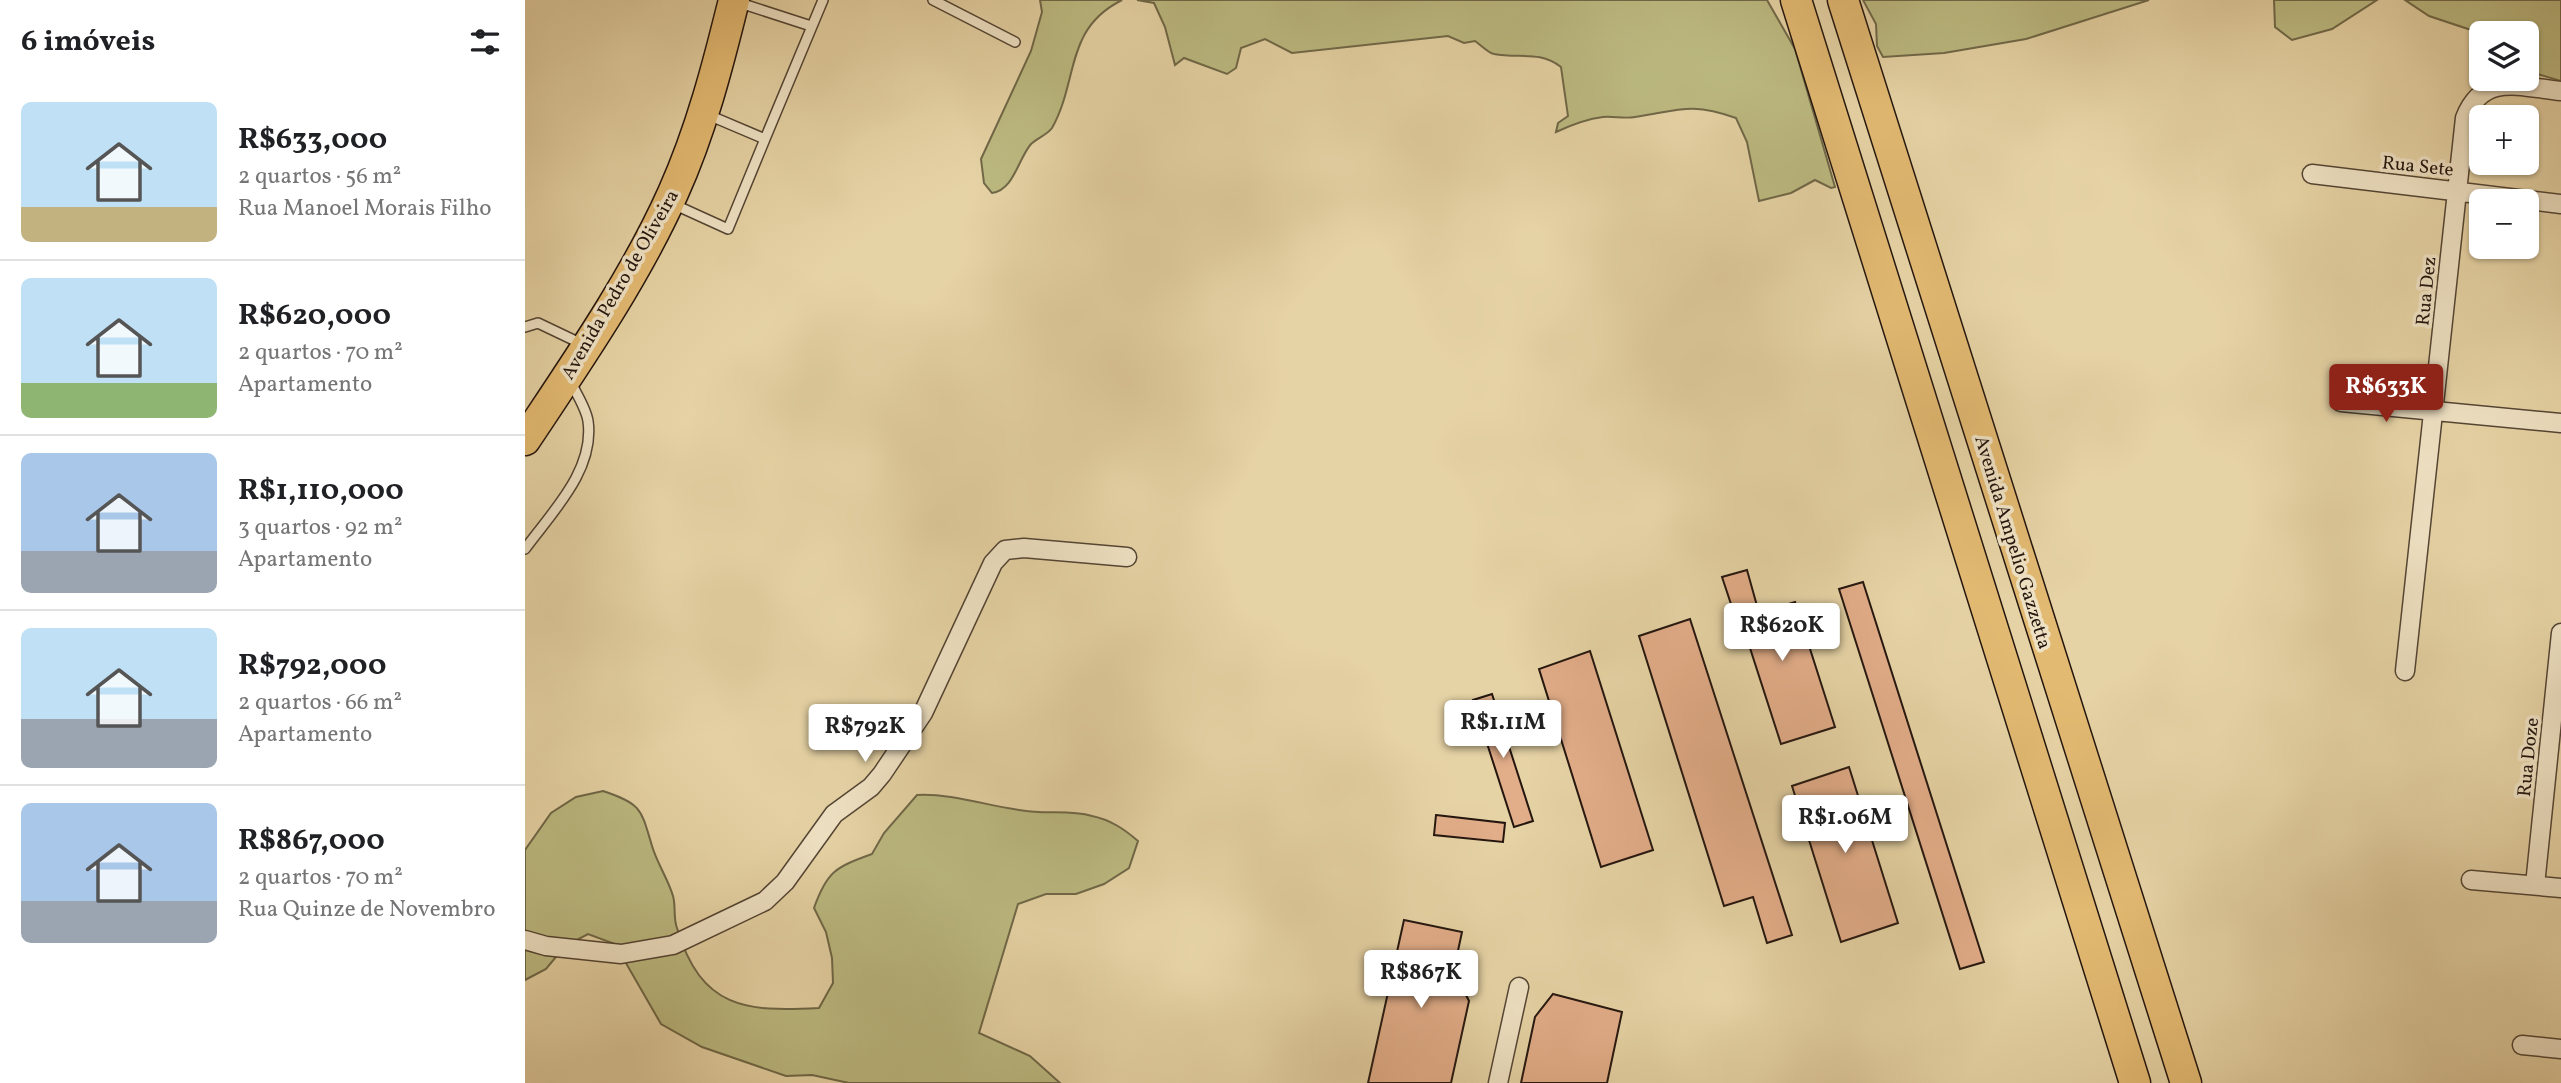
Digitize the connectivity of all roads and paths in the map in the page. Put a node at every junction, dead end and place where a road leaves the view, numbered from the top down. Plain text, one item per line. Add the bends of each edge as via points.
1 (823, 0) edge
2 (933, 0) edge
3 (1796, 0) edge
4 (1843, 0) edge
5 (734, 1) edge
6 (811, 26) junction
7 (1015, 42) dead end
8 (2561, 91) edge
9 (703, 113) junction
10 (765, 139) junction
11 (2312, 174) dead end
12 (2458, 190) junction
13 (669, 202) junction
14 (2561, 204) edge
15 (525, 327) edge
16 (587, 346) junction
17 (568, 376) junction
18 (2341, 402) dead end
19 (2433, 408) junction
20 (2561, 423) edge
21 (525, 440) edge
22 (525, 549) edge
23 (1127, 557) dead end
24 (2561, 633) edge
25 (2052, 666) junction
26 (2406, 671) dead end
27 (2007, 674) junction
28 (2471, 880) dead end
29 (2535, 885) junction
30 (2561, 888) edge
31 (525, 940) edge
32 (1519, 987) dead end
33 (2522, 1045) dead end
34 (2561, 1049) edge
35 (1498, 1083) edge
36 (2135, 1083) edge
37 (2186, 1083) edge

1 - 6 lane
2 - 7 lane
3 - 27 main road
4 - 25 main road, Avenida Ampelio Gazzetta
5 - 6 lane
5 - 9 main road, Avenida Pedro de Oliveira
6 - 10 lane
8 - 12 street, Rua Dez via 2510,86 2485,89 2470,103
9 - 10 lane
9 - 13 main road, Avenida Pedro de Oliveira
10 - 13 lane via 728,229
11 - 12 street, Rua Sete
12 - 14 street, Rua Sete
12 - 19 street, Rua Dez
13 - 16 main road, Avenida Pedro de Oliveira
15 - 16 lane via 538,323
16 - 17 main road, Avenida Pedro de Oliveira
17 - 21 main road, Avenida Pedro de Oliveira
17 - 22 lane via 588,419 588,449 579,474
18 - 19 street
19 - 20 street
19 - 26 street, Rua Dez
23 - 31 street via 1005,550 993,563 923,713 882,774 834,814 785,882 765,901 673,945 621,954
24 - 29 street, Rua Doze
25 - 27 main road via 2035,677
25 - 37 main road, Avenida Ampelio Gazzetta
27 - 36 main road
28 - 29 street
29 - 30 street
32 - 35 street
33 - 34 street

